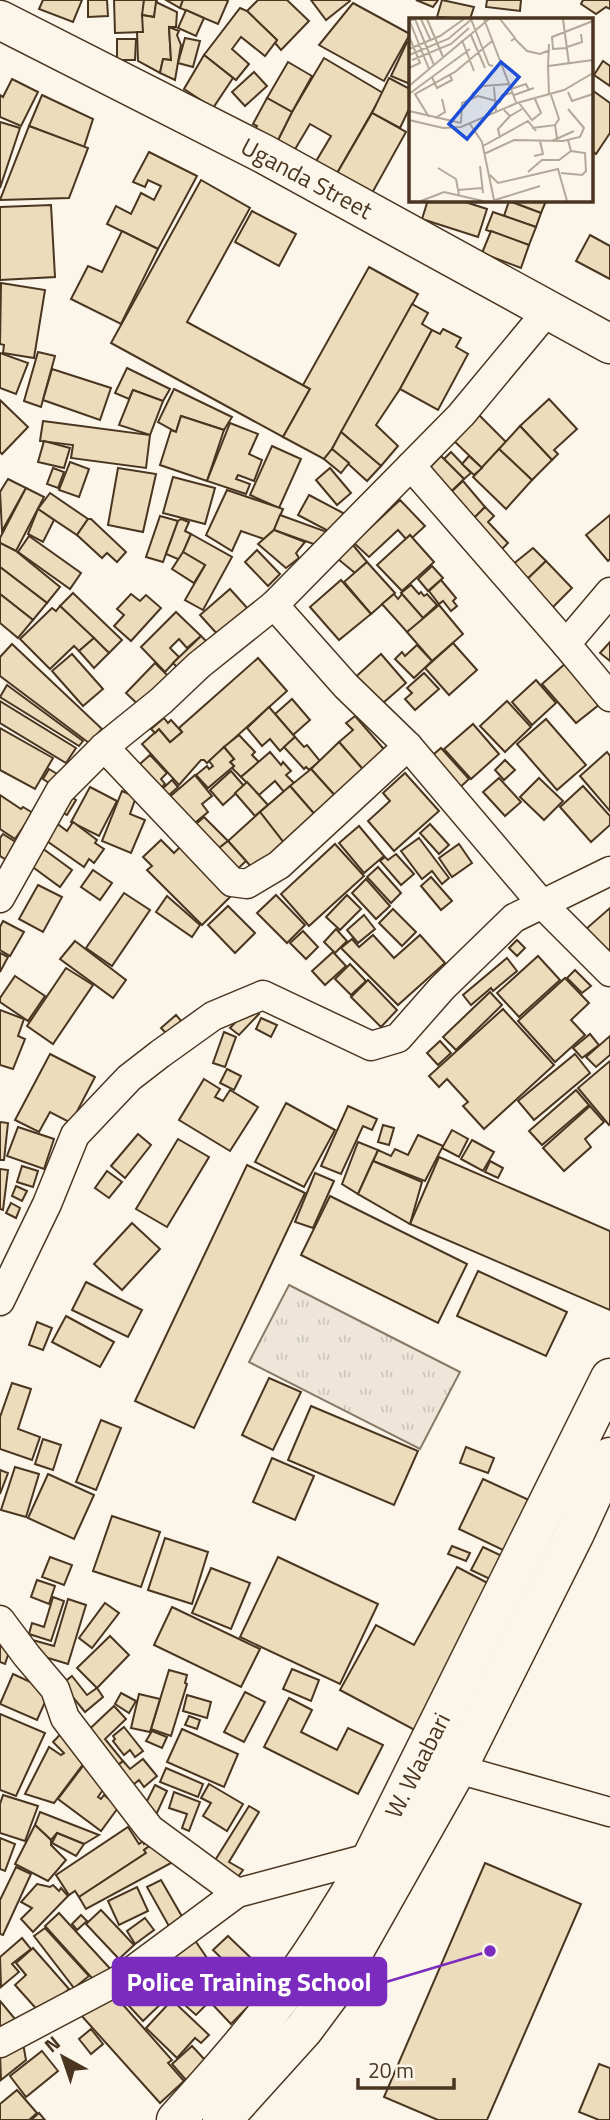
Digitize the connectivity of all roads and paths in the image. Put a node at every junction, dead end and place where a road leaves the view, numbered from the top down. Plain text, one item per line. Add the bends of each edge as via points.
1 (0, 20) edge
2 (549, 309) junction
3 (610, 344) edge
4 (411, 466) junction
5 (610, 592) edge
6 (274, 605) junction
7 (566, 644) junction
8 (610, 697) edge
9 (408, 746) junction
10 (104, 747) junction
11 (610, 870) edge
12 (0, 898) edge
13 (542, 904) junction
14 (610, 972) edge
15 (0, 1301) edge
16 (610, 1378) edge
17 (610, 1457) edge
18 (0, 1620) edge
19 (421, 1758) junction
20 (457, 1769) junction
21 (610, 1812) edge
22 (372, 1857) junction
23 (237, 1893) junction
24 (0, 2043) edge
25 (176, 2120) edge
26 (222, 2120) edge

1 - 2 main road, Uganda Street via 262,153
2 - 3 main road, Uganda Street
2 - 4 street via 461,415
4 - 6 street
4 - 7 street
5 - 7 street
6 - 9 street via 346,686
6 - 10 street
7 - 8 street
9 - 10 street via 279,865 247,884 232,882
9 - 13 street
10 - 12 street via 60,790
11 - 13 street
13 - 14 street
13 - 15 street via 514,918 398,1038 370,1046 263,995 213,1016 160,1054 129,1078 75,1136
16 - 19 main road, W. Waabari
17 - 20 main road, W. Waabari
18 - 23 street via 55,1689 65,1718 150,1829
19 - 20 street
19 - 22 main road, W. Waabari
20 - 21 street
20 - 26 main road, W. Waabari via 330,1994
22 - 23 street
22 - 25 main road, W. Waabari via 332,1924 269,2013
23 - 24 street via 121,1979

